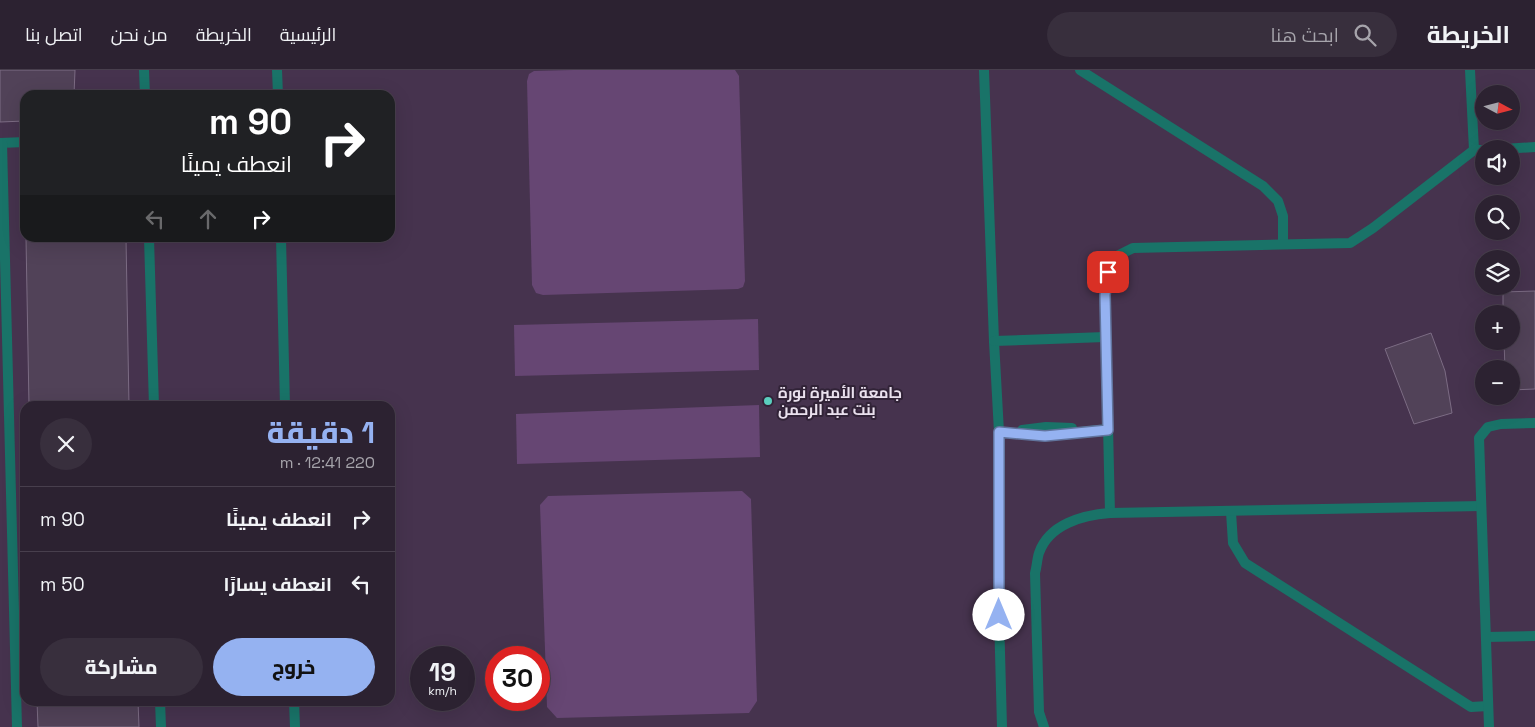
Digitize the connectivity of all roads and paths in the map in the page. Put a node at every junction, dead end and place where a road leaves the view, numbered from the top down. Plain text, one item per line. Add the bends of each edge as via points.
1 (144, 70) edge
2 (277, 70) edge
3 (984, 70) edge
4 (1080, 70) edge
5 (1470, 70) edge
6 (145, 90) edge
7 (278, 90) edge
8 (1478, 140) edge
9 (20, 142) edge
10 (1, 143) edge
11 (1520, 148) edge
12 (1535, 148) edge
13 (1475, 153) edge
14 (149, 242) edge
15 (281, 242) edge
16 (1283, 244) junction
17 (1105, 337) junction
18 (994, 341) junction
19 (154, 401) edge
20 (286, 401) edge
21 (1535, 423) edge
22 (1108, 430) junction
23 (999, 432) junction
24 (1481, 506) junction
25 (1231, 512) junction
26 (1110, 513) junction
27 (1535, 636) edge
28 (1486, 637) junction
29 (160, 706) edge
30 (294, 706) edge
31 (1488, 706) junction
32 (17, 727) edge
33 (161, 727) edge
34 (295, 727) edge
35 (1002, 727) edge
36 (1044, 727) edge
37 (1489, 727) edge

1 - 6 street
2 - 7 street
3 - 18 street
4 - 16 street via 1263,186 1278,201 1283,216
5 - 8 street
9 - 10 street
10 - 32 street
11 - 12 street
13 - 16 street via 1350,242
14 - 19 street
15 - 20 street
16 - 17 street via 1133,248 1117,256 1108,272
17 - 18 street
17 - 22 street
18 - 23 street
21 - 24 street via 1488,427 1479,438
22 - 23 street via 1046,427
22 - 26 street
23 - 35 street
24 - 25 street
24 - 28 street
25 - 26 street
25 - 31 street via 1233,543 1245,564 1471,707
26 - 36 street via 1078,518 1062,526 1048,537 1039,553 1035,572 1039,712
27 - 28 street
28 - 31 street
29 - 33 street
30 - 34 street
31 - 37 street

